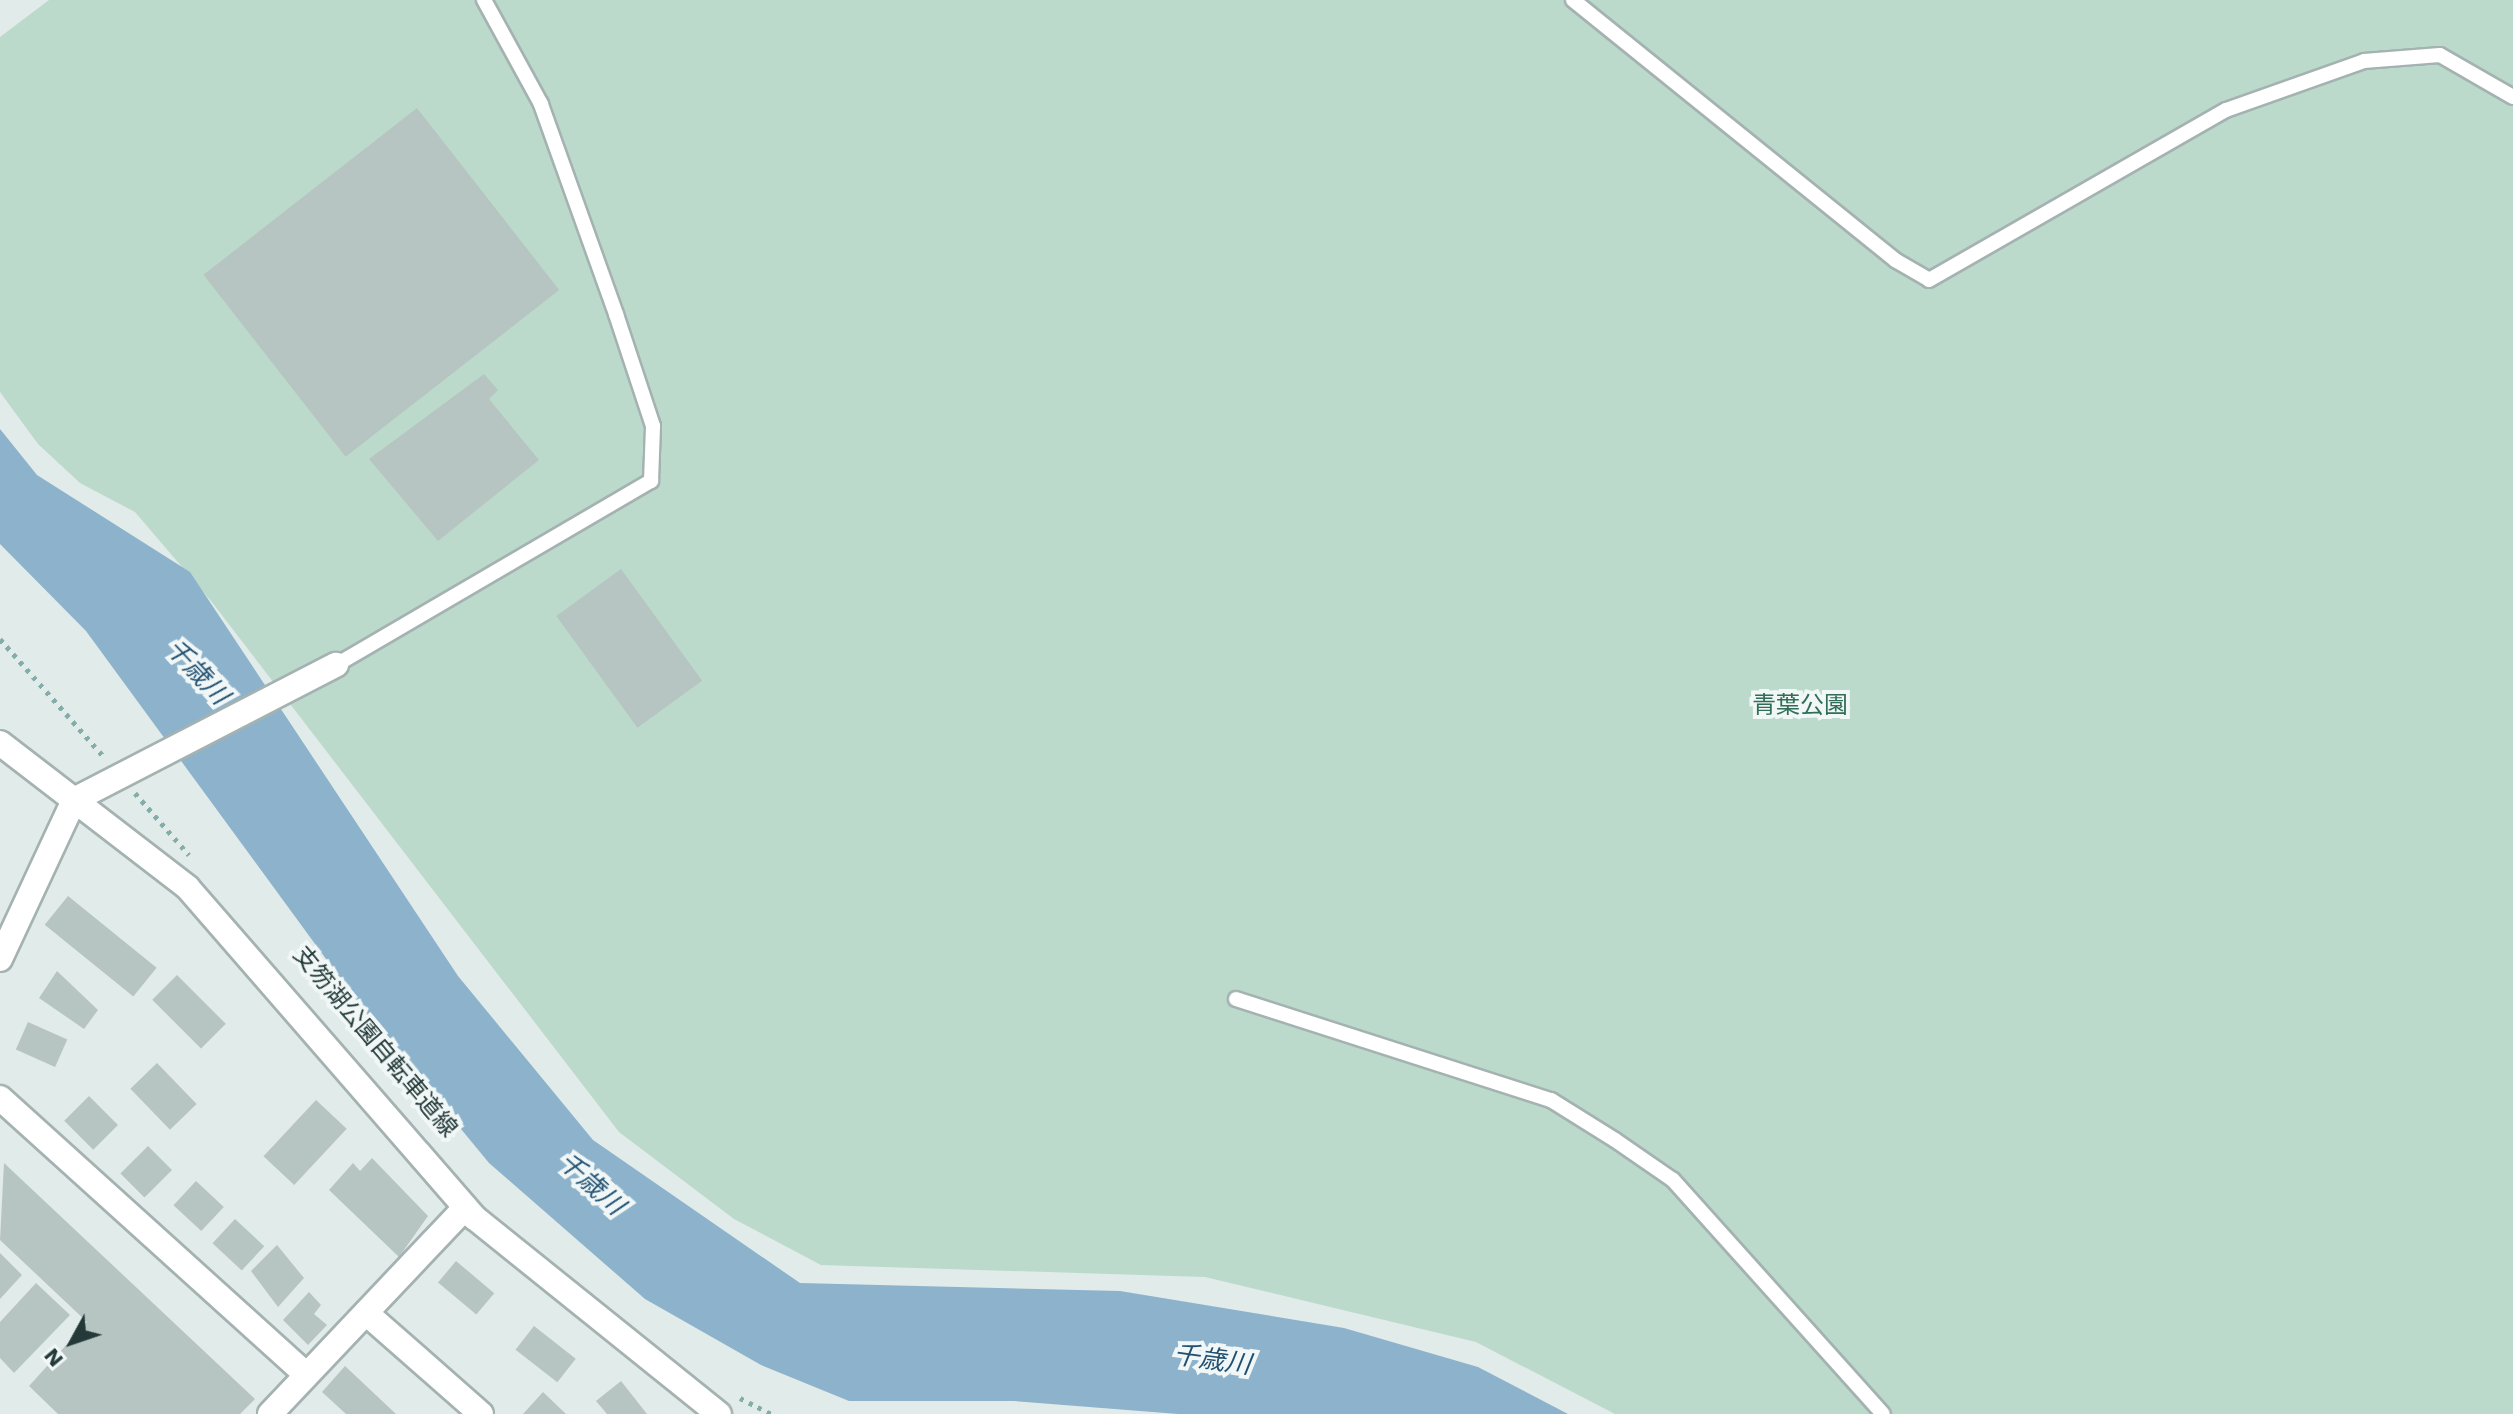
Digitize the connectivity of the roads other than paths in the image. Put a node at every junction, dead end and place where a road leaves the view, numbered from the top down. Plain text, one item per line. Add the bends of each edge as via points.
1 (484, 0) edge
2 (1573, 0) edge
3 (2513, 97) edge
4 (336, 665) joint
5 (0, 743) edge
6 (74, 800) junction
7 (0, 959) edge
8 (1236, 999) dead end
9 (0, 1098) edge
10 (465, 1208) junction
11 (366, 1313) junction
12 (307, 1375) junction
13 (725, 1404) edge
14 (270, 1414) edge
15 (481, 1414) edge
16 (1883, 1414) edge

1 - 4 lane via 541,104 616,314 653,426 651,481
2 - 3 lane via 1895,260 1929,280 2226,110 2364,61 2440,55
4 - 6 street
5 - 6 street
6 - 7 street
6 - 10 street via 188,888
8 - 16 lane via 1551,1100 1615,1140 1673,1180
9 - 12 street
10 - 11 street
10 - 13 street
11 - 12 street
11 - 15 street
12 - 14 street

